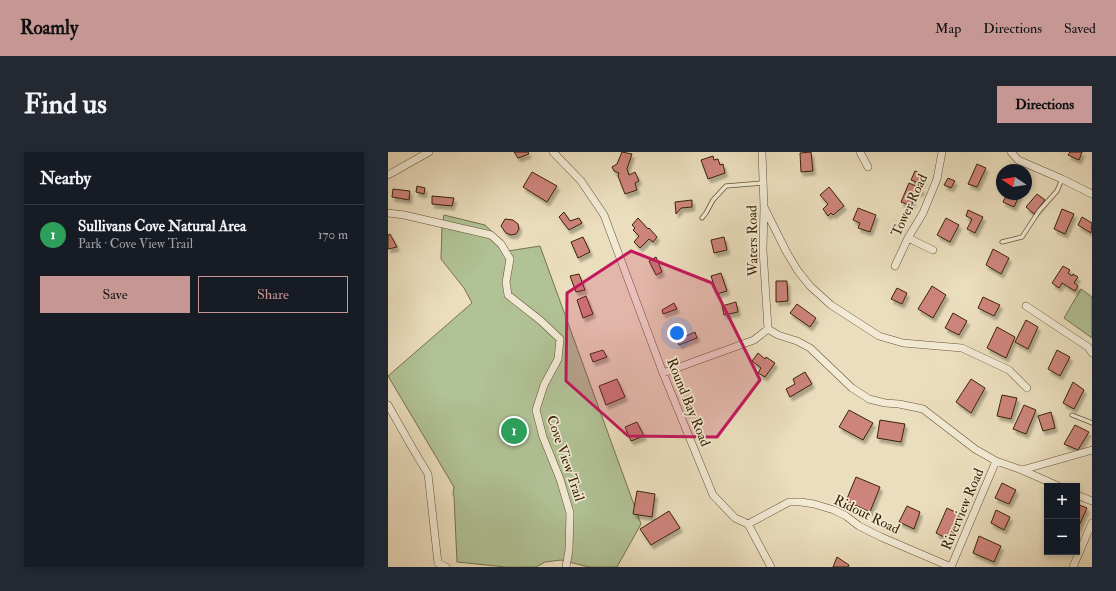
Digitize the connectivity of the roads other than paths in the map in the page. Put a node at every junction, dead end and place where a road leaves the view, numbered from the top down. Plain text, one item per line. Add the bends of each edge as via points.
1 (428, 152) edge
2 (553, 152) edge
3 (762, 152) edge
4 (860, 152) edge
5 (942, 152) edge
6 (1012, 152) edge
7 (868, 167) dead end
8 (388, 175) edge
9 (1062, 179) junction
10 (763, 183) junction
11 (1092, 194) edge
12 (764, 207) junction
13 (388, 213) edge
14 (702, 218) dead end
15 (908, 238) junction
16 (1002, 242) dead end
17 (933, 250) dead end
18 (895, 266) dead end
19 (1026, 306) dead end
20 (768, 329) junction
21 (1092, 353) edge
22 (663, 372) junction
23 (1027, 388) dead end
24 (388, 406) edge
25 (1072, 415) dead end
26 (1092, 423) edge
27 (1092, 450) edge
28 (996, 461) junction
29 (1022, 470) junction
30 (1051, 483) edge
31 (1080, 496) edge
32 (1092, 501) edge
33 (1092, 522) edge
34 (748, 524) junction
35 (446, 567) edge
36 (566, 567) edge
37 (772, 567) edge
38 (951, 567) edge
39 (1073, 567) edge

1 - 8 street
2 - 22 street, Round Bay Road via 581,181 604,215
3 - 10 street, Waters Road
4 - 7 street
5 - 15 street, Tower Road via 937,179 923,213
6 - 9 street via 1018,160
9 - 11 street
9 - 16 lane via 1057,191 1039,211 1022,237
10 - 12 street, Waters Road
10 - 14 lane via 726,186
12 - 20 street, Waters Road via 763,250
12 - 23 street via 798,271 831,305 879,336 903,343 962,348 1009,370
13 - 36 street, Cove View Trail via 491,235 510,258 506,282 508,295 560,339 558,359 544,385 536,410 542,437 560,479 570,513
15 - 17 street
15 - 18 street, Tower Road
19 - 21 street via 1088,347
20 - 22 street via 754,340
20 - 28 street via 810,348 843,381 869,399 923,409 975,449
22 - 34 street, Round Bay Road via 713,495 735,518
24 - 35 street via 428,474 438,563
25 - 26 lane
27 - 29 street
28 - 29 street
28 - 38 street, Riverview Road
29 - 30 street
31 - 32 street
33 - 39 street
34 - 37 street, Round Bay Road
34 - 38 street, Ridout Road via 789,502 814,504 834,510 881,537

